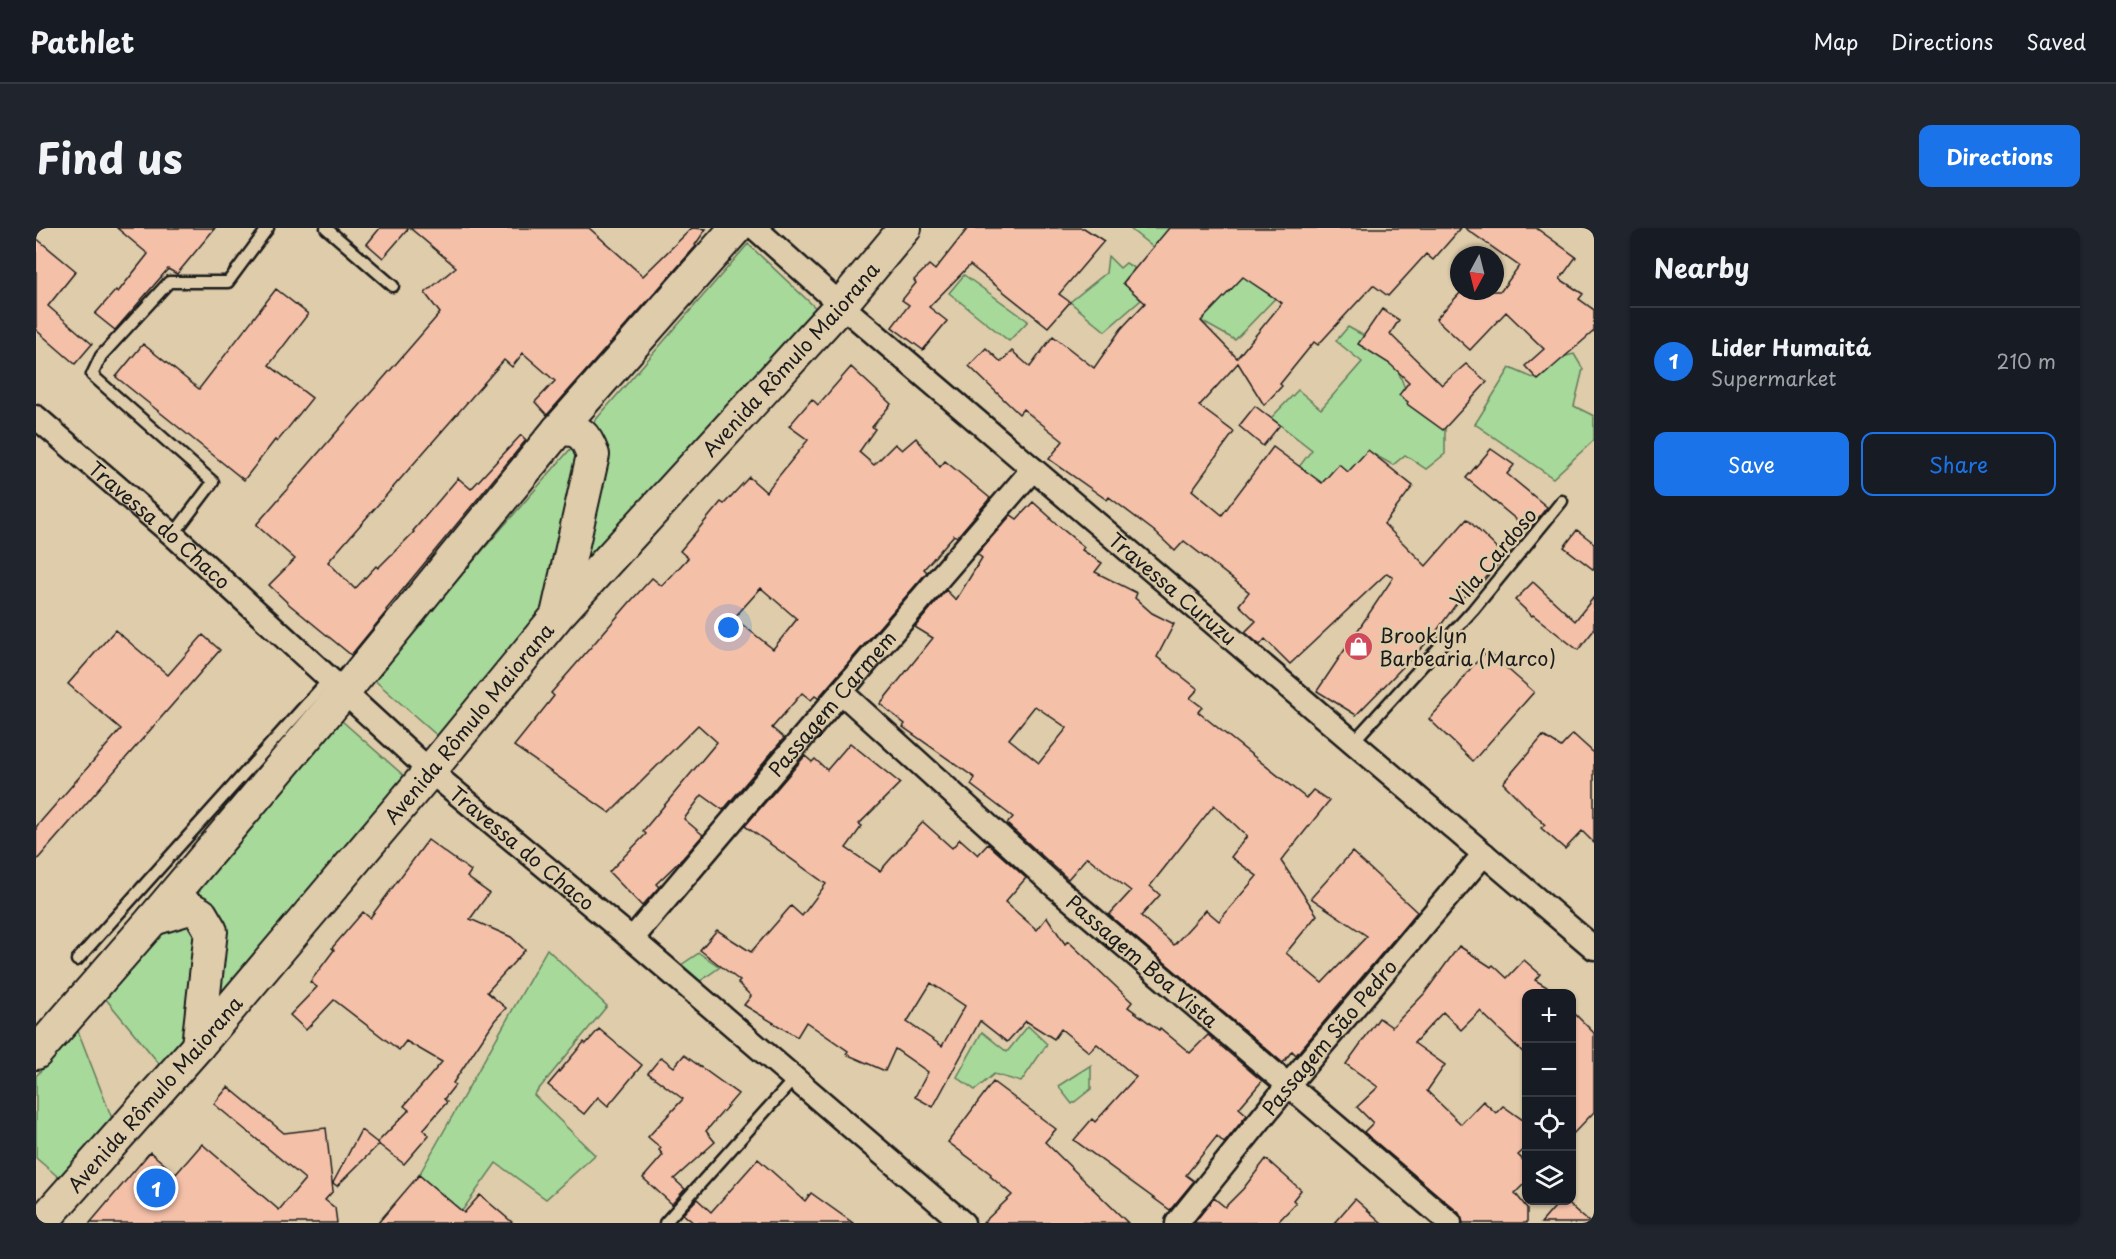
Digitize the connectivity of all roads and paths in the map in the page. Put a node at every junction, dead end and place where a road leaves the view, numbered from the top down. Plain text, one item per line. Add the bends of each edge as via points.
1 (268, 228) edge
2 (326, 228) edge
3 (736, 228) edge
4 (755, 228) edge
5 (905, 228) edge
6 (393, 286) dead end
7 (841, 305) junction
8 (36, 417) edge
9 (558, 430) junction
10 (1033, 469) junction
11 (1562, 501) dead end
12 (173, 535) junction
13 (557, 616) junction
14 (337, 686) junction
15 (841, 692) junction
16 (1353, 742) junction
17 (430, 771) junction
18 (1484, 854) junction
19 (153, 919) junction
20 (632, 939) junction
21 (1594, 948) edge
22 (77, 960) dead end
23 (198, 1046) junction
24 (36, 1053) edge
25 (795, 1078) junction
26 (1289, 1084) junction
27 (40, 1223) edge
28 (665, 1223) edge
29 (963, 1223) edge
30 (1177, 1223) edge
31 (1450, 1223) edge

1 - 12 lane via 228,282 169,282 101,356 92,375 213,482
2 - 6 lane
3 - 9 street
4 - 7 street, Travessa Curuzu
5 - 7 street, Avenida Rômulo Maiorana
7 - 10 street, Travessa Curuzu
7 - 13 street, Avenida Rômulo Maiorana
8 - 12 street, Travessa do Chaco
9 - 13 street via 571,429 586,438 593,456
9 - 14 street
10 - 15 street, Passagem Carmem
10 - 16 street, Travessa Curuzu
11 - 16 lane, Vila Cardoso via 1473,610
12 - 14 street, Travessa do Chaco
13 - 17 street, Avenida Rômulo Maiorana
14 - 17 street, Travessa do Chaco
14 - 19 street
14 - 22 lane
15 - 20 street, Passagem Carmem
15 - 26 street, Passagem Boa Vista via 1057,888
16 - 18 street, Travessa Curuzu
17 - 20 street, Travessa do Chaco
17 - 23 street, Avenida Rômulo Maiorana
18 - 21 street, Travessa Curuzu
18 - 26 street, Passagem São Pedro
19 - 23 street via 190,908 201,914 211,931
19 - 24 street
20 - 25 street, Travessa do Chaco
23 - 27 street, Avenida Rômulo Maiorana
25 - 28 lane
25 - 29 street, Travessa do Chaco
26 - 30 street, Passagem São Pedro
26 - 31 street, Passagem Boa Vista

